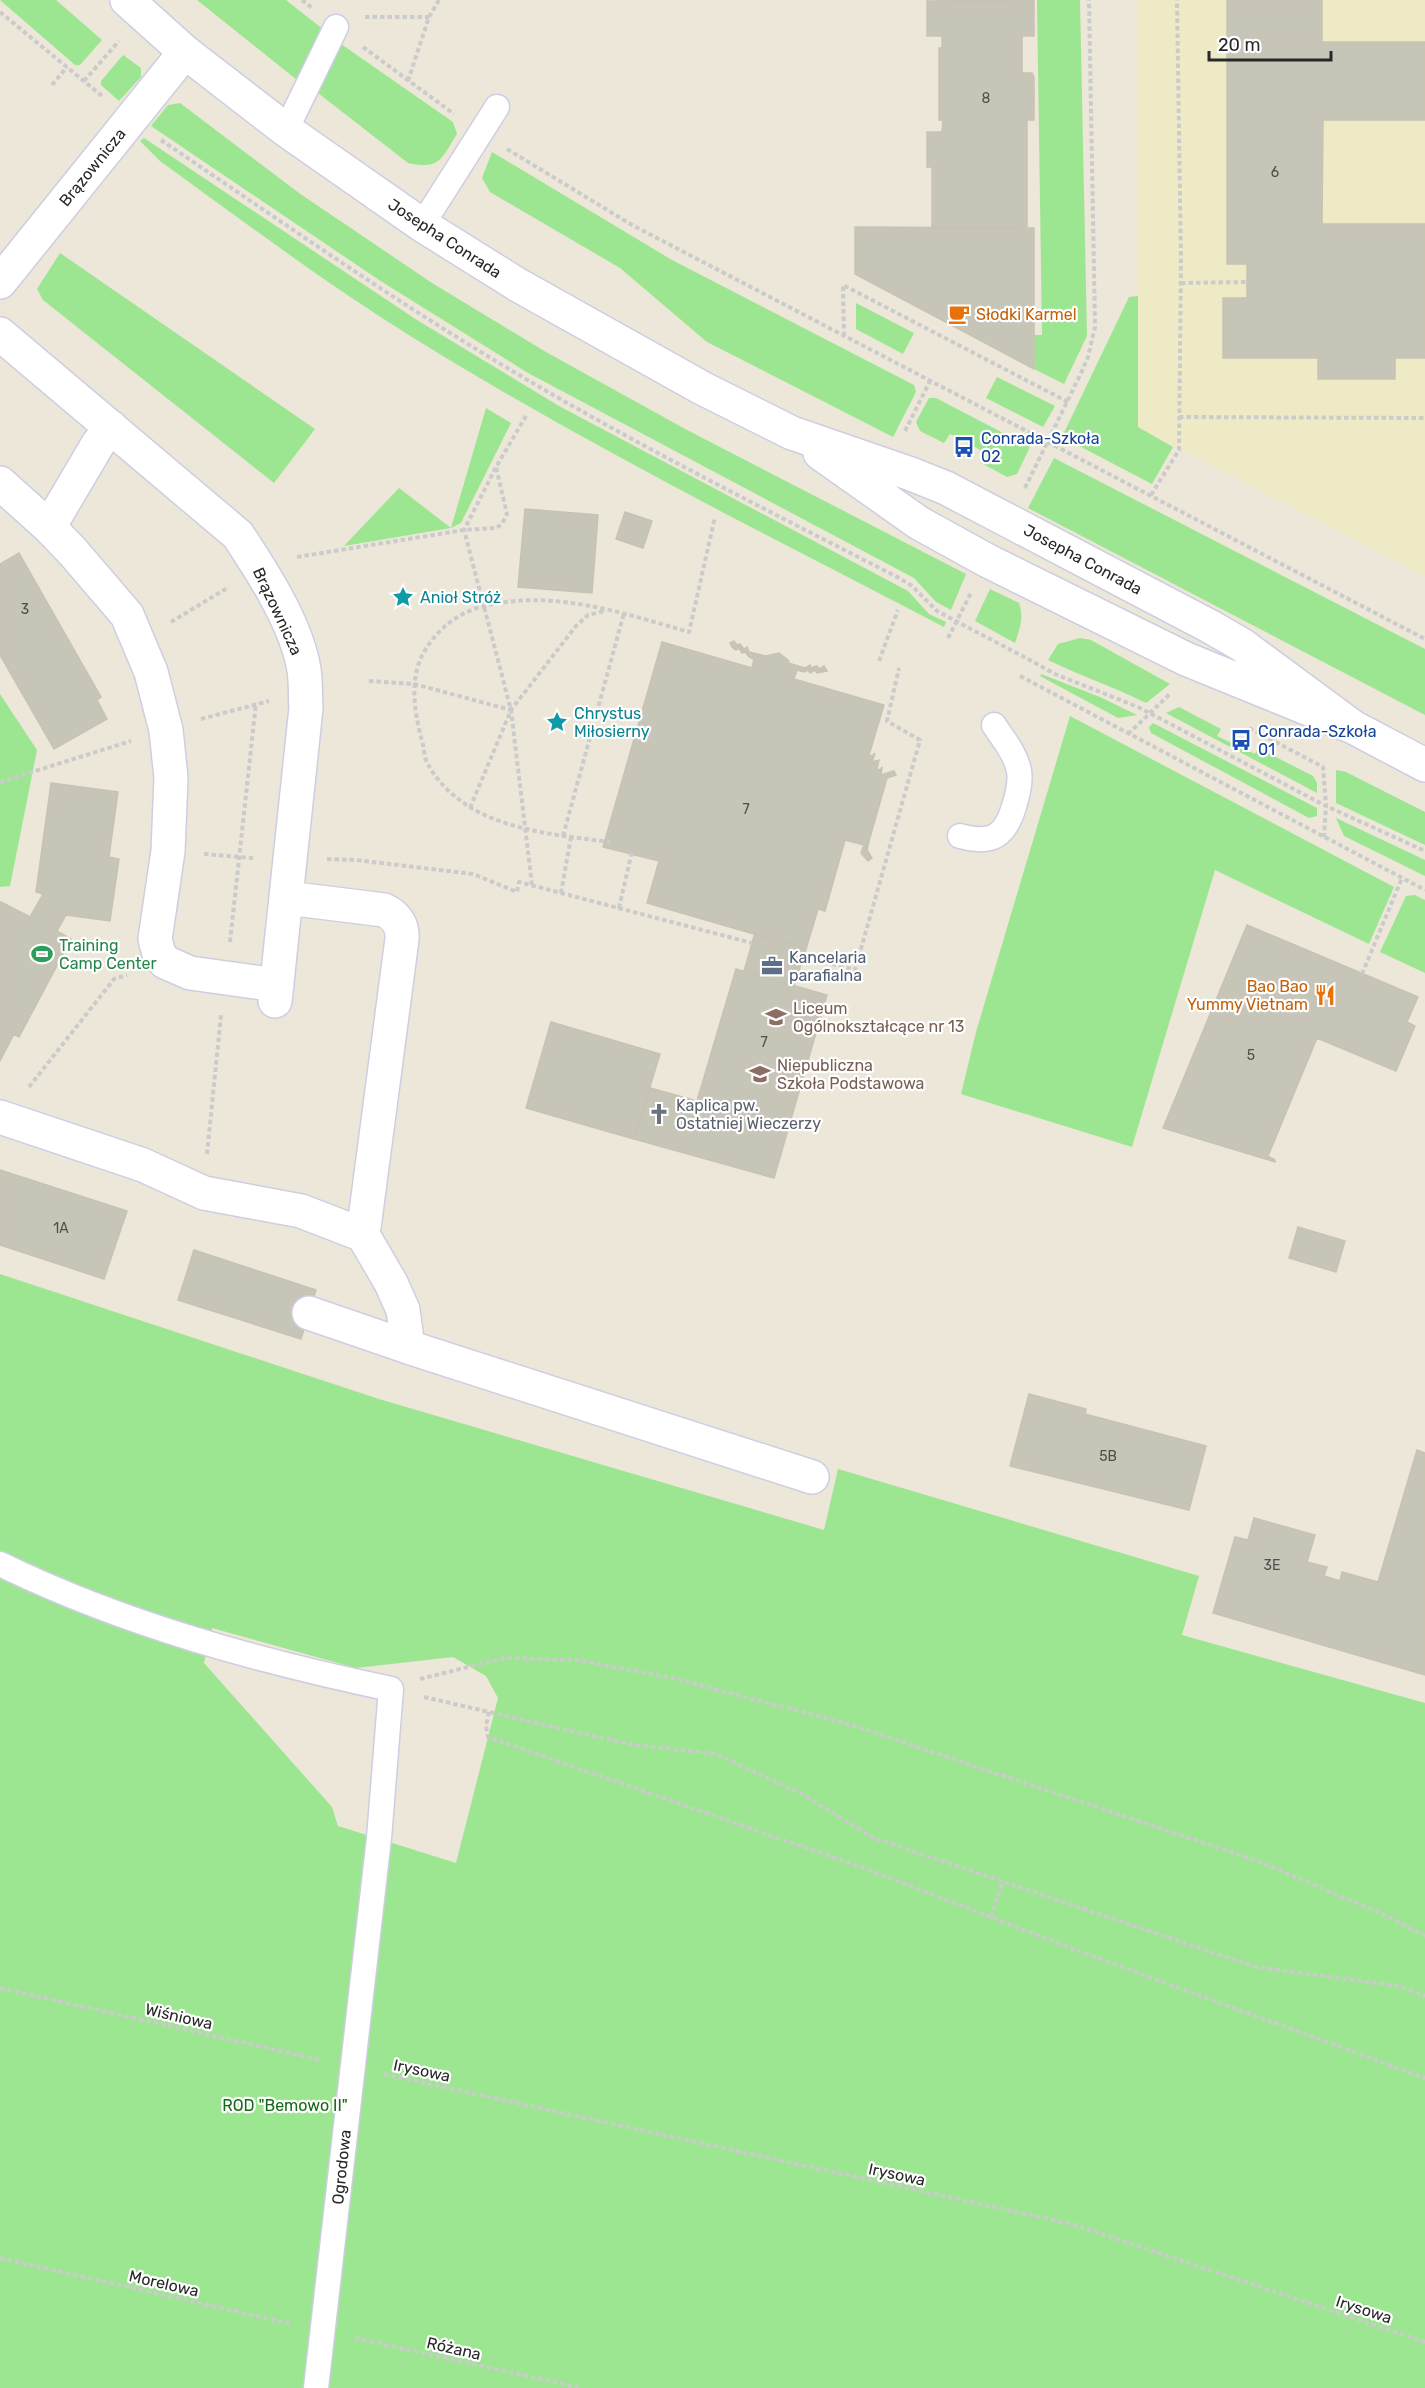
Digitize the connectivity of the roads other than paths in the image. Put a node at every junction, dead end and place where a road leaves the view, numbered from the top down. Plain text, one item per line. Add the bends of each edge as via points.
1 (127, 0) edge
2 (336, 27) road end
3 (185, 52) junction
4 (497, 107) dead end
5 (286, 130) junction
6 (422, 225) junction
7 (0, 282) edge
8 (0, 334) edge
9 (111, 427) junction
10 (792, 433) junction
11 (0, 483) edge
12 (49, 527) junction
13 (994, 725) dead end
14 (1353, 727) junction
15 (1425, 765) edge
16 (960, 836) dead end
17 (287, 898) junction
18 (11, 1106) edge
19 (363, 1235) junction
20 (309, 1313) dead end
21 (408, 1347) junction
22 (812, 1477) dead end
23 (0, 1564) edge
24 (316, 2388) edge

1 - 3 street, Josepha Conrada
2 - 5 lane
3 - 5 street, Josepha Conrada
3 - 7 street, Brązownicza
4 - 6 lane
5 - 6 street, Josepha Conrada
6 - 10 street, Josepha Conrada via 612,340
8 - 9 street, Brązownicza
9 - 12 street
9 - 17 street, Brązownicza via 238,535 296,641 304,670 306,708
10 - 14 street, Josepha Conrada via 919,523 988,561 1211,671
10 - 14 street, Josepha Conrada via 946,488 1009,520 1219,631
11 - 12 street
12 - 17 street, Brązownicza via 127,615 151,672 166,730 171,778 168,851 155,939 159,954 165,962 190,973 276,993
13 - 16 lane via 1020,772 1011,816 1005,828 993,837 979,840
14 - 15 street, Josepha Conrada
17 - 19 street via 384,910 401,927
18 - 19 street via 204,1193 301,1211
19 - 21 street via 403,1310
20 - 21 street
21 - 22 street
23 - 24 lane, Ogrodowa via 52,1590 189,1638 311,1672 391,1689 379,1838

